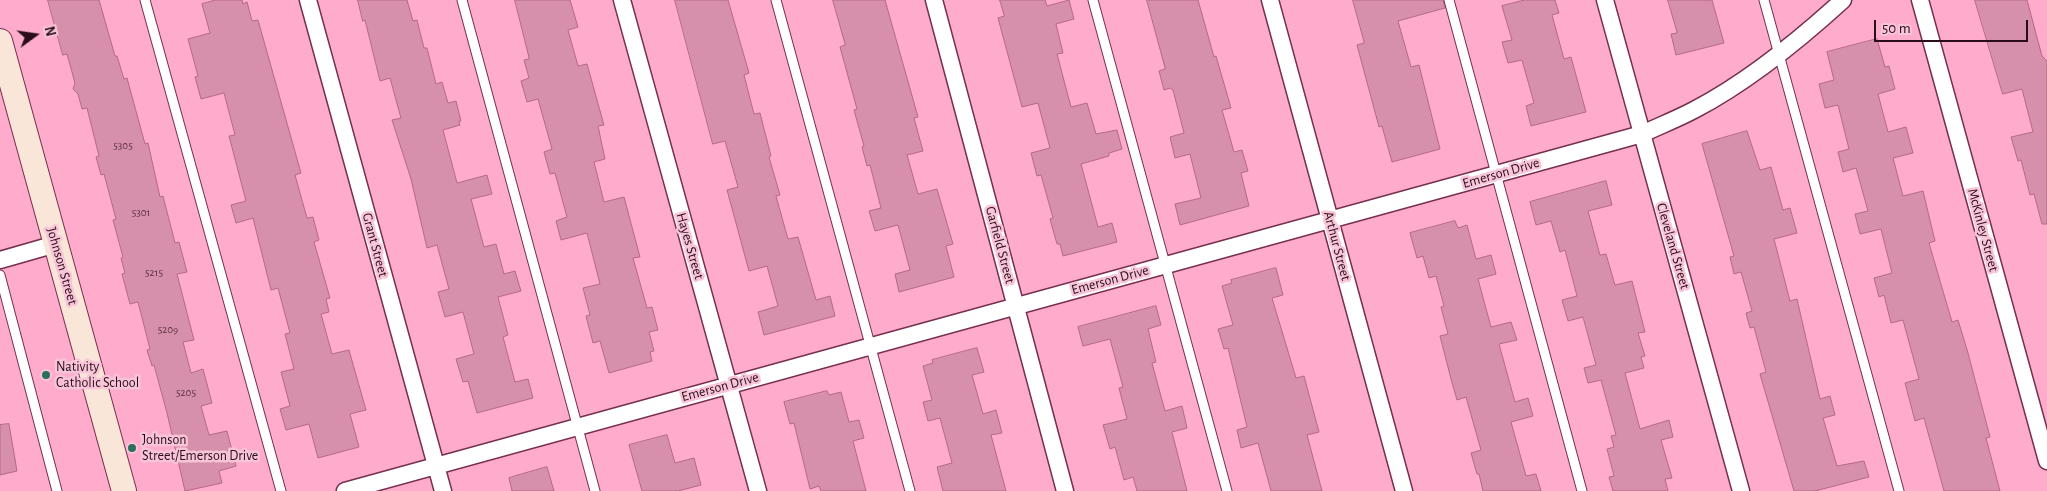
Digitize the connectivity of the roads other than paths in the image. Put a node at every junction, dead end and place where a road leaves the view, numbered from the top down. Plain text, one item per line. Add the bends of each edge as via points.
1 (145, 0) edge
2 (308, 0) edge
3 (462, 0) edge
4 (622, 0) edge
5 (776, 0) edge
6 (934, 0) edge
7 (1093, 0) edge
8 (1270, 0) edge
9 (1449, 0) edge
10 (1606, 0) edge
11 (1764, 0) edge
12 (1843, 0) edge
13 (1920, 0) edge
14 (0, 41) edge
15 (1779, 53) junction
16 (1642, 134) junction
17 (1497, 174) junction
18 (1331, 221) junction
19 (56, 244) junction
20 (0, 260) edge
21 (1164, 265) junction
22 (0, 275) edge
23 (1017, 305) junction
24 (870, 346) junction
25 (729, 385) junction
26 (578, 427) junction
27 (2047, 461) edge
28 (436, 466) junction
29 (57, 491) edge
30 (124, 491) edge
31 (281, 491) edge
32 (345, 491) edge
33 (443, 491) edge
34 (595, 491) edge
35 (758, 491) edge
36 (910, 491) edge
37 (1065, 491) edge
38 (1227, 491) edge
39 (1404, 491) edge
40 (1582, 491) edge
41 (1741, 491) edge
42 (1899, 491) edge

1 - 31 lane
2 - 28 street, Grant Street
3 - 26 lane
4 - 25 street, Hayes Street
5 - 24 lane
6 - 23 street, Garfield Street
7 - 21 lane
8 - 18 street, Arthur Street
9 - 17 lane
10 - 16 street, Cleveland Street
11 - 15 lane
12 - 15 street, Emerson Drive
13 - 27 street, McKinley Street
14 - 19 street, Johnson Street
15 - 16 street, Emerson Drive via 1695,110
15 - 42 lane
16 - 17 street, Emerson Drive
16 - 41 street, Cleveland Street
17 - 18 street, Emerson Drive
17 - 40 lane
18 - 21 street, Emerson Drive
18 - 39 street, Arthur Street
19 - 20 street
19 - 30 street, Johnson Street
21 - 23 street, Emerson Drive
21 - 38 lane
22 - 29 lane
23 - 24 street, Emerson Drive
23 - 37 street, Garfield Street
24 - 25 street, Emerson Drive
24 - 36 lane
25 - 26 street, Emerson Drive
25 - 35 street, Hayes Street
26 - 28 street, Emerson Drive
26 - 34 lane
28 - 32 street, Emerson Drive
28 - 33 street, Grant Street

